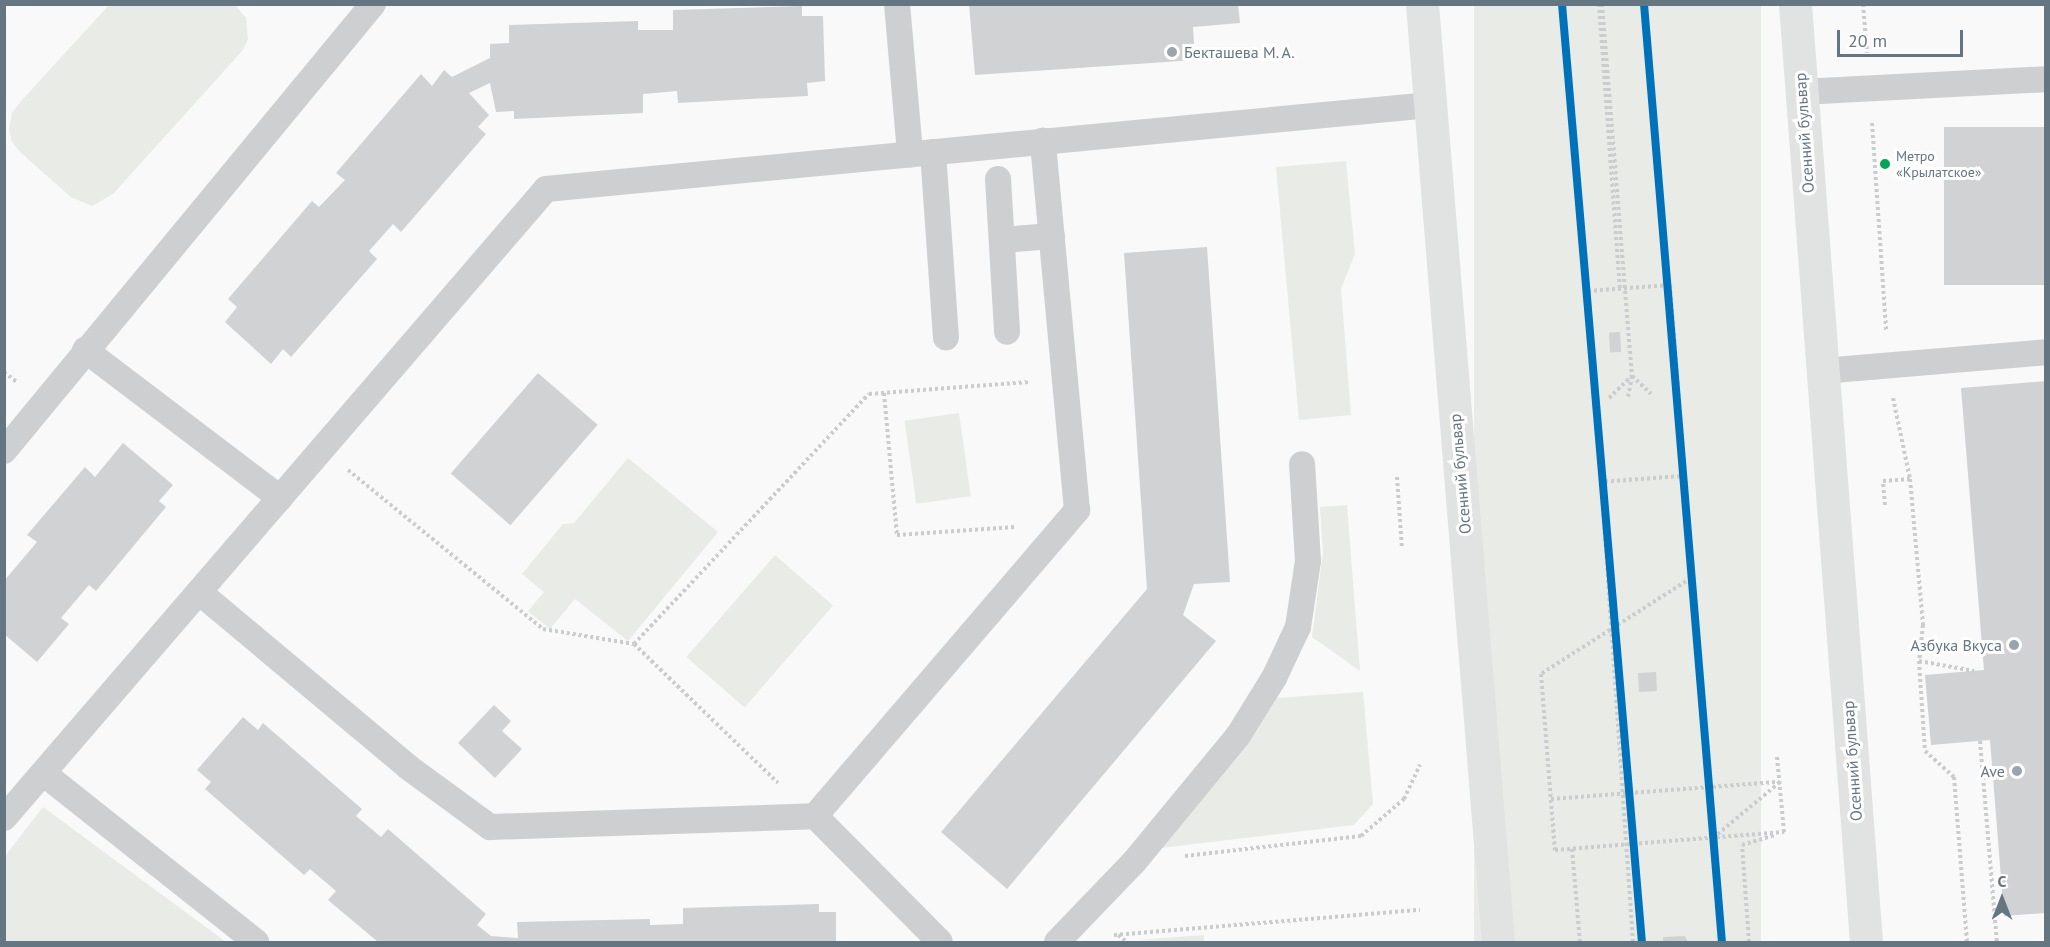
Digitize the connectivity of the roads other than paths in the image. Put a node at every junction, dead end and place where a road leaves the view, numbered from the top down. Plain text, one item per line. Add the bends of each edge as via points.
1 (373, 4) edge
2 (897, 4) edge
3 (1422, 4) edge
4 (1795, 4) edge
5 (2046, 79) edge
6 (1802, 92) junction
7 (1430, 105) junction
8 (1043, 141) junction
9 (922, 153) junction
10 (998, 179) dead end
11 (1052, 236) junction
12 (1002, 240) junction
13 (1007, 332) dead end
14 (946, 338) dead end
15 (85, 350) junction
16 (2046, 352) edge
17 (1822, 371) junction
18 (4, 451) edge
19 (1302, 464) dead end
20 (280, 498) junction
21 (199, 592) junction
22 (43, 773) junction
23 (815, 816) junction
24 (4, 818) edge
25 (1059, 941) edge
26 (256, 942) edge
27 (940, 942) edge
28 (1498, 942) edge
29 (1866, 942) edge

1 - 15 lane
2 - 9 lane
3 - 7 street, Осенний бульвар
4 - 6 street, Осенний бульвар
5 - 6 lane
6 - 17 street, Осенний бульвар
7 - 8 lane
7 - 28 street, Осенний бульвар
8 - 9 lane
8 - 11 lane
9 - 14 lane
9 - 20 lane via 546,189
10 - 12 lane
11 - 12 lane
11 - 23 lane via 1077,510
12 - 13 lane
15 - 18 lane
15 - 20 lane
16 - 17 lane
17 - 29 street, Осенний бульвар
19 - 25 lane via 1308,561 1298,627 1274,678 1238,736 1134,862
20 - 21 lane
21 - 22 lane
21 - 23 lane via 408,767 490,827
22 - 24 lane
22 - 26 lane
23 - 27 lane

